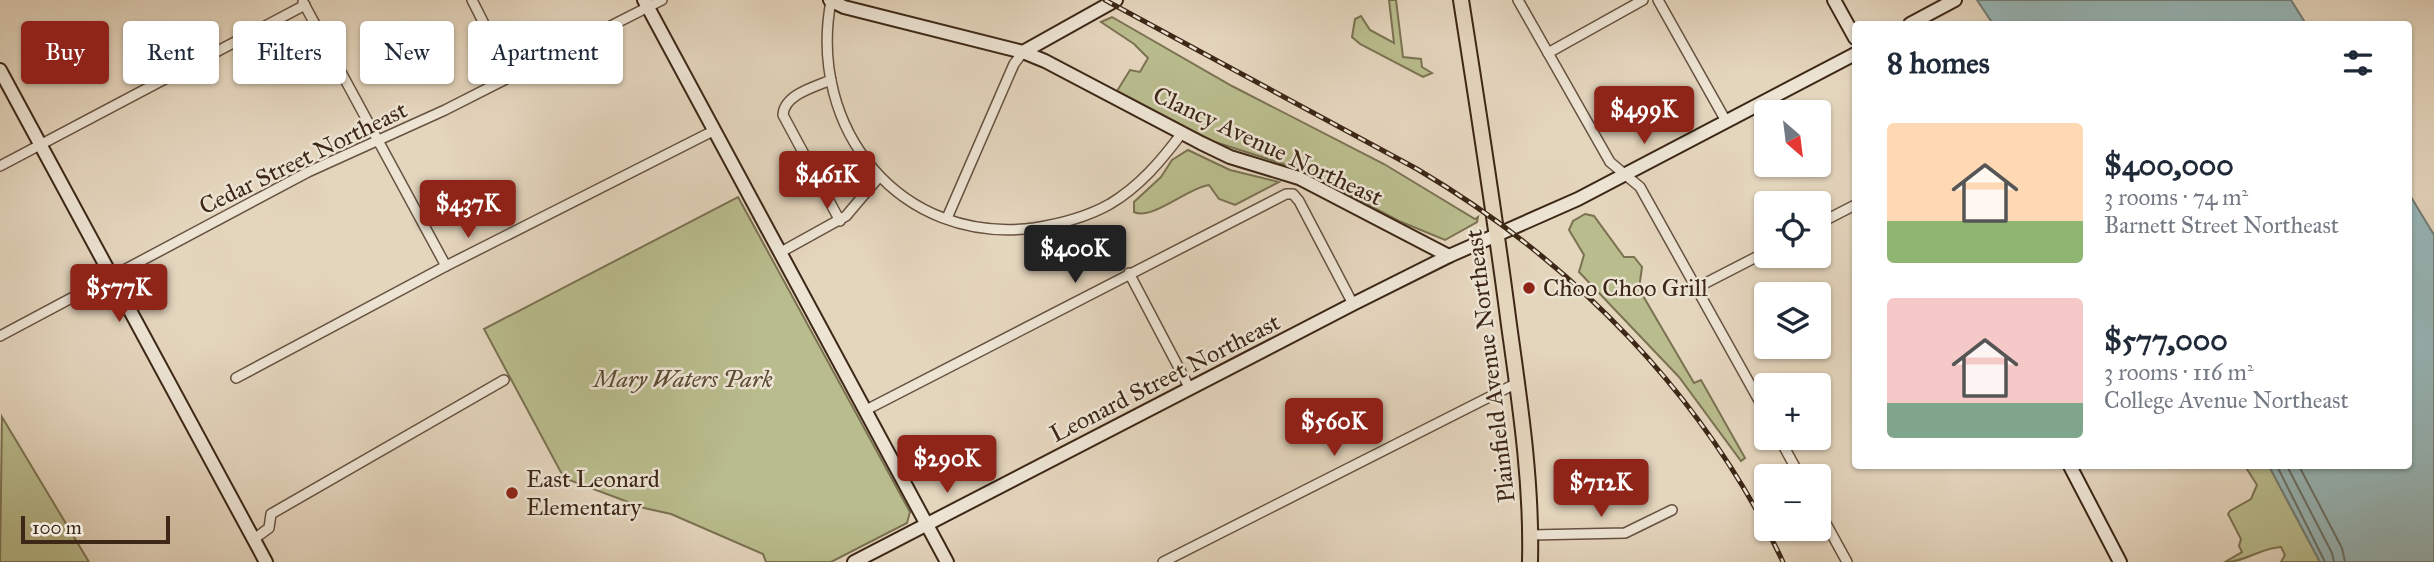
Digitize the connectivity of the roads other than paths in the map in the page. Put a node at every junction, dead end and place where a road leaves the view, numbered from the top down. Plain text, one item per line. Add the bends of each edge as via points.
1 (472, 0) edge
2 (663, 0) edge
3 (831, 0) edge
4 (1116, 0) edge
5 (1461, 0) edge
6 (1518, 0) edge
7 (1643, 0) edge
8 (1658, 0) edge
9 (1834, 0) edge
10 (1955, 0) edge
11 (304, 3) edge
12 (646, 4) edge
13 (483, 21) edge
14 (615, 21) edge
15 (1916, 21) edge
16 (1852, 33) edge
17 (1023, 52) junction
18 (1548, 53) junction
19 (1852, 56) edge
20 (0, 70) edge
21 (831, 80) junction
22 (496, 84) edge
23 (1726, 121) junction
24 (715, 130) junction
25 (1182, 133) junction
26 (379, 140) junction
27 (40, 145) junction
28 (0, 166) edge
29 (1625, 174) junction
30 (879, 177) junction
31 (1852, 207) edge
32 (1831, 217) edge
33 (947, 218) junction
34 (840, 221) junction
35 (1498, 235) junction
36 (781, 252) junction
37 (1449, 256) junction
38 (1754, 258) edge
39 (446, 266) junction
40 (1129, 273) junction
41 (113, 278) junction
42 (1696, 288) junction
43 (1353, 304) junction
44 (0, 336) edge
45 (236, 378) dead end
46 (504, 380) dead end
47 (1517, 383) junction
48 (1189, 388) junction
49 (1754, 392) edge
50 (866, 410) junction
51 (2072, 469) edge
52 (1672, 510) dead end
53 (927, 524) junction
54 (1531, 535) junction
55 (1831, 536) edge
56 (254, 539) junction
57 (1843, 560) edge
58 (267, 562) edge
59 (854, 562) edge
60 (947, 562) edge
61 (1163, 562) edge
62 (1530, 562) edge
63 (2120, 562) edge

1 - 13 street
2 - 12 street, Cedar Street Northeast
3 - 17 main road, Clancy Avenue Northeast
3 - 21 street via 827,50
4 - 17 main road
5 - 35 main road, Plainfield Avenue Northeast
6 - 18 street
7 - 18 street
8 - 23 street
9 - 16 main road
10 - 15 main road
11 - 26 street
11 - 27 street
12 - 14 street, Cedar Street Northeast
12 - 24 main road
17 - 25 main road, Clancy Avenue Northeast
17 - 33 street
18 - 29 street via 1610,162
19 - 23 main road, Leonard Street Northeast
20 - 27 main road
21 - 30 street via 852,141
21 - 34 street via 790,99 782,115
22 - 26 street, Cedar Street Northeast
23 - 29 main road, Leonard Street Northeast
24 - 36 main road
24 - 39 street
25 - 33 street via 1137,185 1082,217 1009,229
25 - 37 main road, Clancy Avenue Northeast via 1230,157 1299,178
26 - 39 street
26 - 41 street, Cedar Street Northeast via 308,172
27 - 28 street
27 - 41 main road
29 - 35 main road, Leonard Street Northeast
29 - 42 street via 1640,187
30 - 33 street via 917,205
30 - 34 street
31 - 32 street
34 - 36 street
35 - 37 main road, Leonard Street Northeast
35 - 47 main road, Plainfield Avenue Northeast
36 - 50 main road
37 - 43 main road, Leonard Street Northeast
38 - 42 street
39 - 45 street
40 - 43 street via 1293,194
40 - 48 street
40 - 50 street
41 - 44 street, Cedar Street Northeast
41 - 56 main road
42 - 49 street
43 - 48 main road, Leonard Street Northeast
46 - 56 street via 271,514 270,528
47 - 54 main road, Plainfield Avenue Northeast via 1530,484
47 - 61 street
48 - 53 main road, Leonard Street Northeast
50 - 53 main road
51 - 63 main road
52 - 54 street via 1625,533
53 - 59 main road, Leonard Street Northeast
53 - 60 main road
54 - 62 main road, Plainfield Avenue Northeast
55 - 57 street
56 - 58 main road

